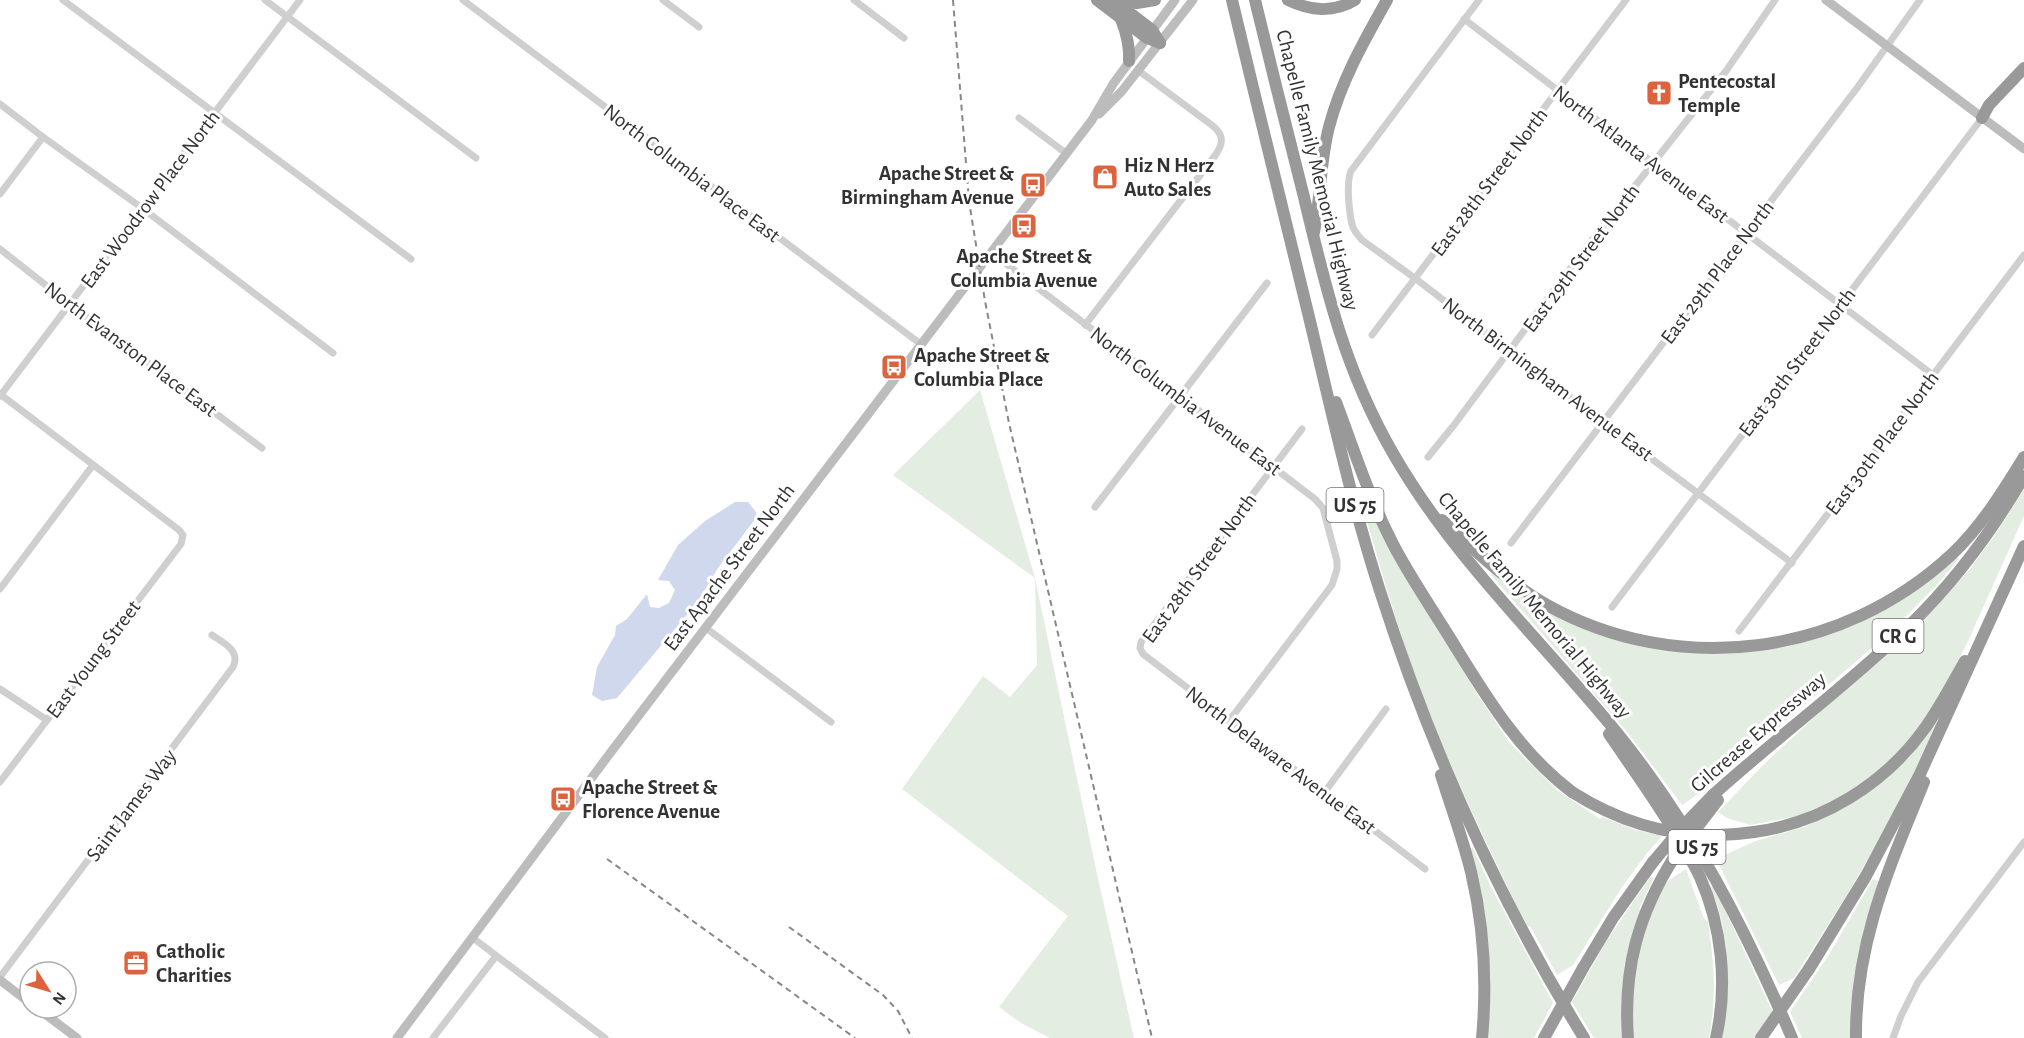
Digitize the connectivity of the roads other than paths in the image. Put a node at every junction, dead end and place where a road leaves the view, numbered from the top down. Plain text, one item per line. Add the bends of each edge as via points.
1 (63, 0) edge
2 (265, 0) edge
3 (300, 0) edge
4 (463, 0) edge
5 (663, 0) edge
6 (854, 0) edge
7 (1097, 0) edge
8 (1113, 0) edge
9 (1120, 0) edge
10 (1155, 0) edge
11 (1175, 0) edge
12 (1192, 0) edge
13 (1256, 0) edge
14 (1288, 0) edge
15 (1355, 0) edge
16 (1387, 0) edge
17 (1479, 0) edge
18 (1626, 0) edge
19 (1775, 0) edge
20 (1826, 0) edge
21 (1920, 0) edge
22 (1233, 3) edge
23 (287, 17) junction
24 (1120, 18) junction
25 (1464, 20) junction
26 (699, 27) dead end
27 (1149, 34) junction
28 (904, 38) dead end
29 (1160, 43) junction
30 (1887, 46) junction
31 (1129, 61) junction
32 (2024, 68) edge
33 (1139, 71) junction
34 (2024, 77) edge
35 (1557, 90) junction
36 (0, 104) edge
37 (214, 114) junction
38 (1019, 118) dead end
39 (1982, 118) junction
40 (1092, 120) junction
41 (43, 137) junction
42 (2024, 149) edge
43 (1067, 154) junction
44 (476, 158) dead end
45 (1653, 164) junction
46 (0, 194) edge
47 (142, 208) junction
48 (1747, 234) junction
49 (1313, 237) junction
50 (0, 249) edge
51 (992, 253) junction
52 (2024, 255) edge
53 (411, 259) dead end
54 (1416, 279) junction
55 (1267, 283) dead end
56 (71, 305) junction
57 (1840, 305) junction
58 (1085, 325) junction
59 (1372, 335) dead end
60 (922, 345) junction
61 (1317, 350) junction
62 (1510, 350) junction
63 (333, 353) dead end
64 (1933, 375) junction
65 (0, 395) edge
66 (1181, 395) junction
67 (1602, 422) junction
68 (1302, 429) dead end
69 (262, 448) dead end
70 (1428, 457) dead end
71 (2024, 457) edge
72 (93, 465) junction
73 (1274, 467) junction
74 (2024, 476) edge
75 (1698, 492) junction
76 (1421, 501) junction
77 (1095, 507) dead end
78 (1511, 543) dead end
79 (2024, 546) edge
80 (1792, 563) junction
81 (0, 589) edge
82 (2001, 598) junction
83 (1612, 607) dead end
84 (706, 628) junction
85 (1739, 631) dead end
86 (212, 634) dead end
87 (1981, 642) junction
88 (1140, 648) joint
89 (1403, 656) junction
90 (1568, 677) junction
91 (0, 689) edge
92 (1386, 709) dead end
93 (47, 720) junction
94 (1229, 721) junction
95 (831, 722) dead end
96 (0, 782) edge
97 (1324, 793) junction
98 (1715, 798) junction
99 (2024, 842) edge
100 (1425, 869) dead end
101 (472, 938) junction
102 (496, 956) junction
103 (0, 979) edge
104 (18, 993) edge
105 (53, 1020) edge
106 (76, 1038) edge
107 (397, 1038) edge
108 (433, 1038) edge
109 (605, 1038) edge
110 (1482, 1038) edge
111 (1544, 1038) edge
112 (1584, 1038) edge
113 (1628, 1038) edge
114 (1716, 1038) edge
115 (1761, 1038) edge
116 (1792, 1038) edge
117 (1856, 1038) edge
118 (1893, 1038) edge

1 - 37 street
2 - 23 street
3 - 23 street, East Woodrow Place North
4 - 60 street, North Columbia Place East
5 - 26 street
6 - 28 street
7 - 24 highway
8 - 27 highway
9 - 10 highway
11 - 27 main road, East Apache Street North
12 - 29 main road, East Apache Street North
13 - 49 highway, Chapelle Family Memorial Highway / US 75
14 - 15 highway via 1323,9
16 - 49 highway via 1335,106 1325,147
17 - 25 street
18 - 35 street, East 28th Street North
19 - 45 street, East 29th Street North
20 - 30 main road
21 - 30 street, East 29th Place North
22 - 61 highway, Chapelle Family Memorial Highway / US 75
23 - 37 street, East Woodrow Place North
23 - 44 street
24 - 27 highway
24 - 31 highway via 1127,36
25 - 35 street, North Atlanta Avenue East
25 - 54 street, North Birmingham Avenue East via 1351,171 1348,183 1355,232
27 - 29 highway
27 - 31 main road, East Apache Street North
29 - 33 main road, East Apache Street North
30 - 39 main road
30 - 48 street, East 29th Place North
31 - 40 main road, East Apache Street North
32 - 39 highway via 1989,105
33 - 40 main road, East Apache Street North
33 - 58 street via 1213,126 1221,134 1222,144
34 - 39 highway
35 - 45 street, North Atlanta Avenue East
35 - 54 street, East 28th Street North
36 - 41 street
37 - 47 street, East Woodrow Place North
37 - 53 street
38 - 43 street
39 - 42 main road
39 - 57 street, East 30th Street North
40 - 43 main road, East Apache Street North
41 - 46 street
41 - 47 street
43 - 51 main road, East Apache Street North
45 - 48 street, North Atlanta Avenue East
45 - 62 street, East 29th Street North
47 - 56 street, East Woodrow Place North
47 - 63 street
48 - 57 street, North Atlanta Avenue East
48 - 67 street, East 29th Place North
49 - 76 highway, Chapelle Family Memorial Highway / US 75 via 1351,367 1376,424
50 - 56 street, North Evanston Place East
51 - 58 street, North Columbia Avenue East
51 - 60 main road, East Apache Street North
52 - 64 street, East 30th Place North
54 - 59 street, East 28th Street North
54 - 62 street, North Birmingham Avenue East
55 - 66 street
56 - 65 street, East Woodrow Place North
56 - 69 street, North Evanston Place East
57 - 64 street, North Atlanta Avenue East
57 - 75 street, East 30th Street North
58 - 66 street, North Columbia Avenue East
60 - 84 main road, East Apache Street North
61 - 82 highway, bridge via 1395,547 1474,678 1536,760 1572,792 1647,827 1714,836 1754,832 1798,823 1868,786 1894,764 1932,718
61 - 89 highway, Chapelle Family Memorial Highway / US 75 via 1357,514
62 - 67 street, North Birmingham Avenue East
62 - 70 street, East 29th Street North
64 - 80 street, East 30th Place North
65 - 72 street
66 - 73 street, North Columbia Avenue East
66 - 77 street
67 - 75 street, North Birmingham Avenue East
67 - 78 street, East 29th Place North
68 - 73 street, East 28th Street North
71 - 76 highway via 1964,540 1936,568 1903,592 1839,625 1793,640 1743,648 1654,643 1607,632 1564,614 1497,571
72 - 81 street
72 - 93 street, East Young Street via 183,535 181,544
73 - 88 street, East 28th Street North
73 - 94 street, North Columbia Avenue East via 1323,508 1337,561 1336,576
74 - 98 highway, Gilcrease Expressway / CR G via 1972,555 1912,624 1743,768
75 - 80 street, North Birmingham Avenue East
75 - 83 street, East 30th Street North
76 - 90 highway, Chapelle Family Memorial Highway / US 75
79 - 82 highway
80 - 85 street, East 30th Place North
82 - 87 highway
84 - 95 street
84 - 101 main road, East Apache Street North
86 - 103 street, Saint James Way via 235,653 233,667
87 - 115 highway, bridge via 1866,876
87 - 117 highway via 1883,882 1864,955
88 - 94 street, North Delaware Avenue East
89 - 110 highway via 1471,872 1483,953
89 - 112 highway, Chapelle Family Memorial Highway / US 75 via 1465,814 1537,957
90 - 114 highway via 1663,813 1700,876 1720,953 1722,987
90 - 116 highway, Chapelle Family Memorial Highway / US 75 via 1616,732 1676,812 1740,922
91 - 93 street
92 - 97 street
93 - 96 street, East Young Street
94 - 97 street, North Delaware Avenue East
97 - 100 street, North Delaware Avenue East
98 - 111 highway, Gilcrease Expressway, bridge via 1685,824 1613,918
98 - 113 highway, bridge via 1662,877 1644,916 1631,960
99 - 118 street via 1918,982
101 - 102 street
101 - 107 main road, East Apache Street North
102 - 108 street
102 - 109 street
103 - 104 main road
105 - 106 main road

